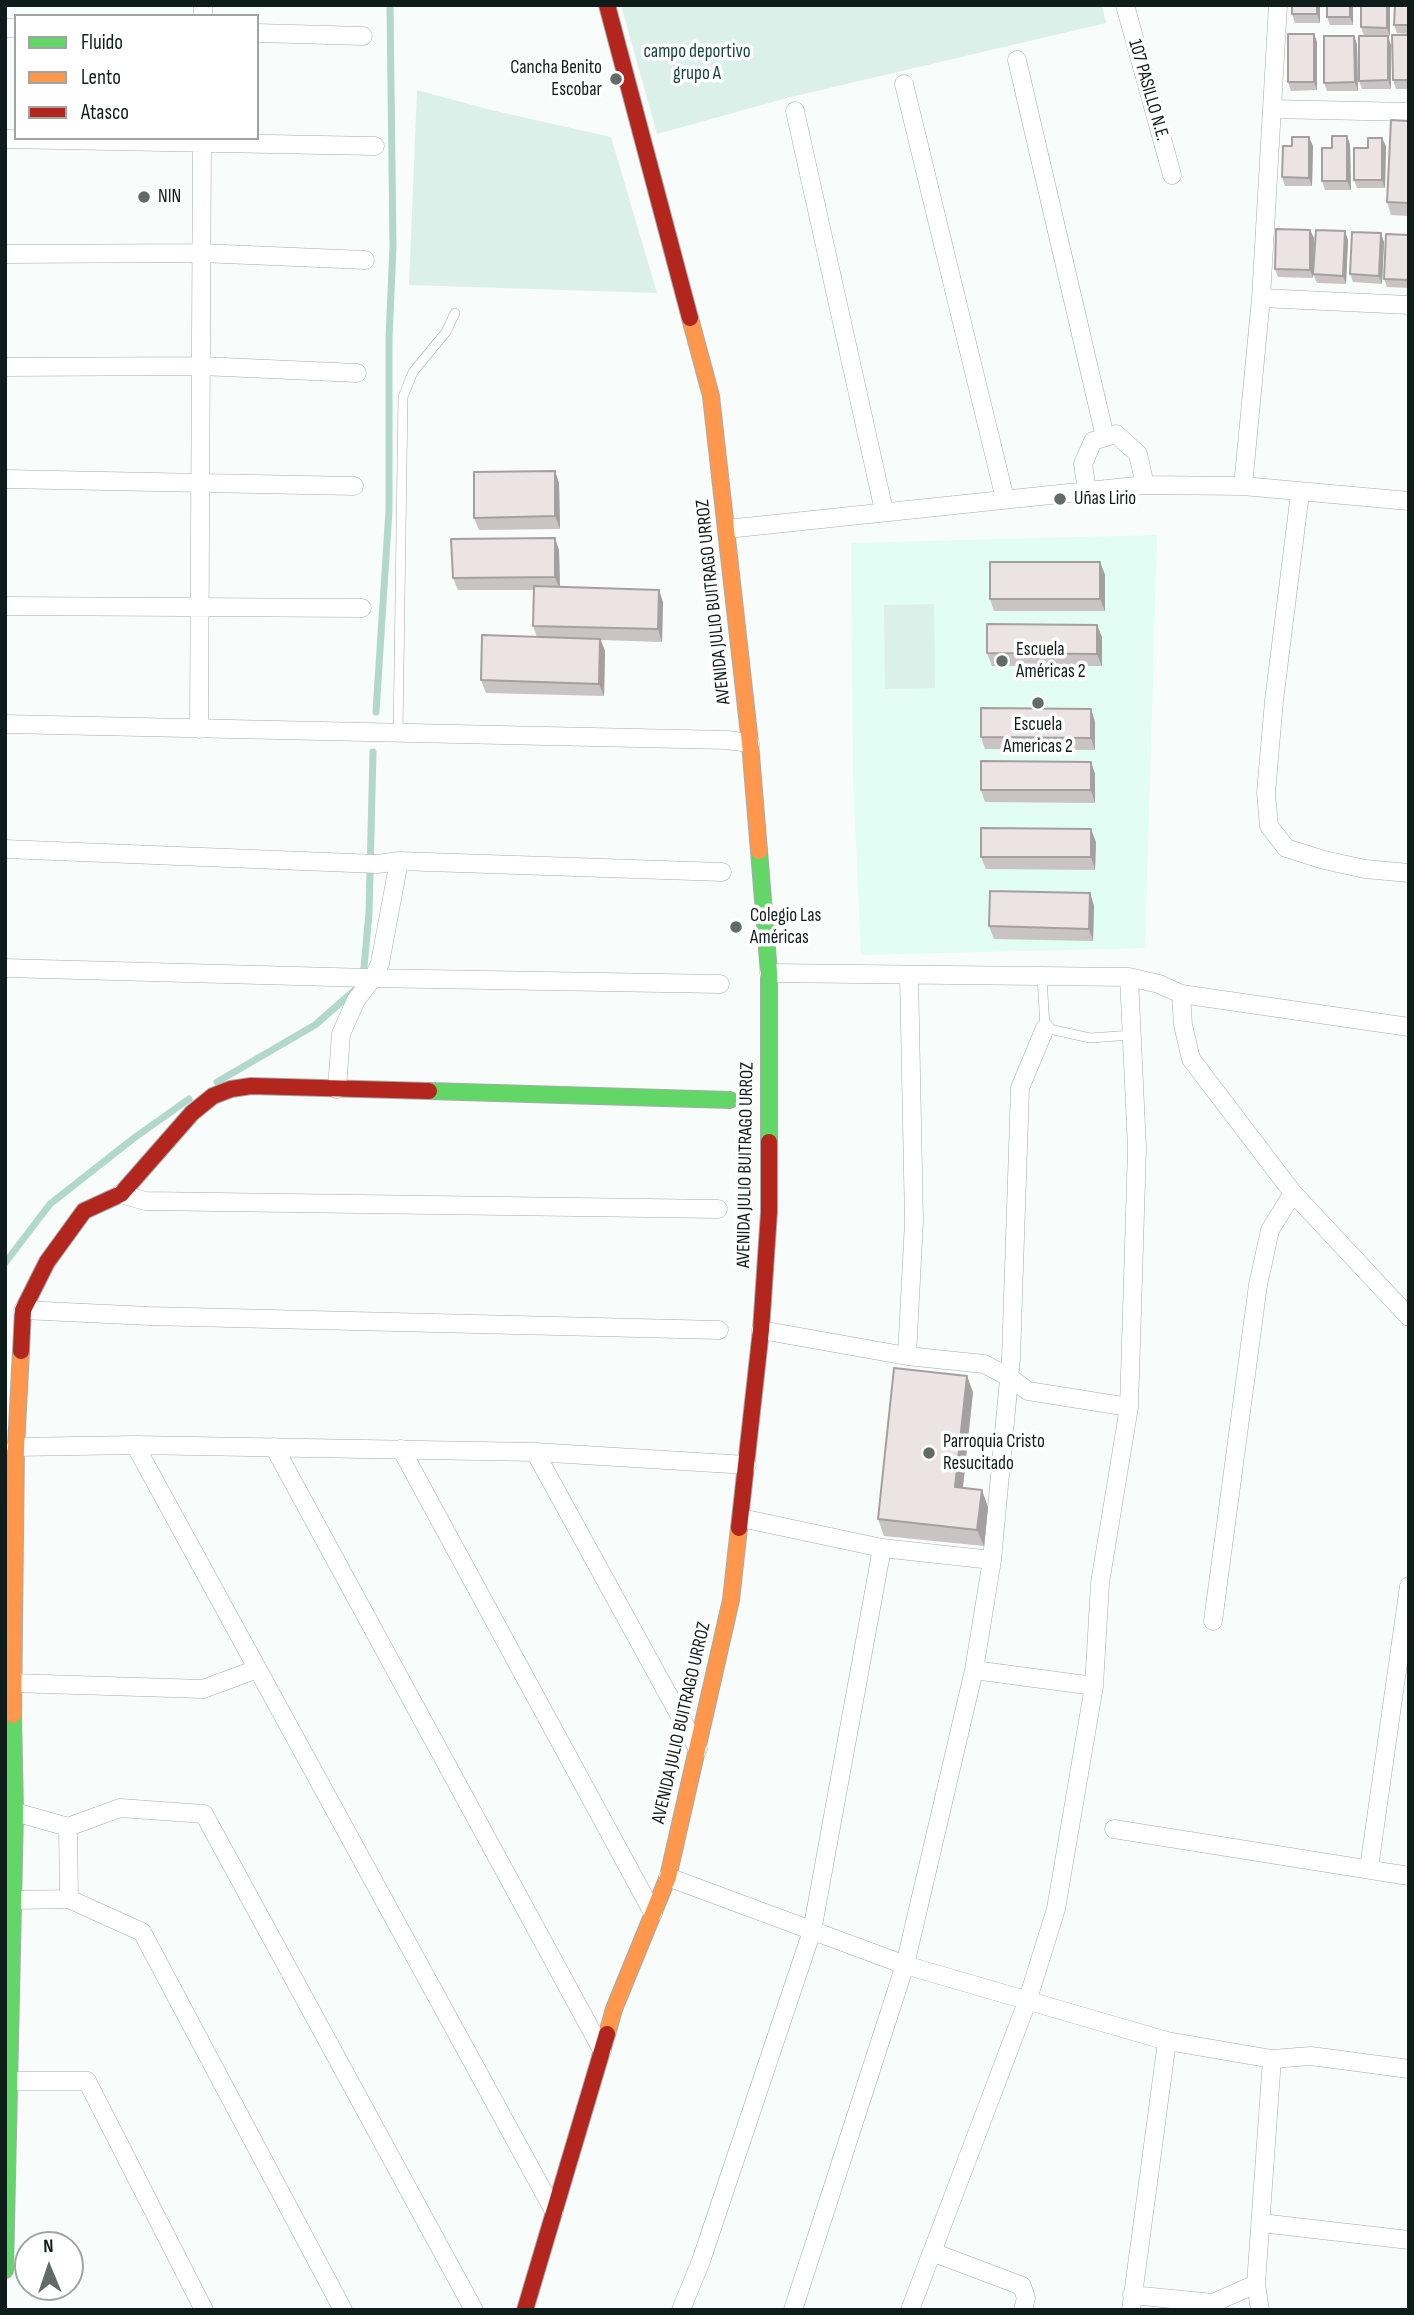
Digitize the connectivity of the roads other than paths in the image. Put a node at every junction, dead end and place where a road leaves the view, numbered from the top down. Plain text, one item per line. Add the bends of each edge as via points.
1 (607, 5) edge
2 (1125, 5) edge
3 (1278, 5) edge
4 (259, 33) edge
5 (363, 36) dead end
6 (1017, 60) dead end
7 (904, 84) dead end
8 (1272, 109) junction
9 (794, 111) dead end
10 (1409, 112) edge
11 (104, 140) edge
12 (202, 141) edge
13 (375, 146) dead end
14 (1172, 175) dead end
15 (201, 253) junction
16 (5, 254) edge
17 (365, 260) dead end
18 (1261, 298) junction
19 (1409, 305) edge
20 (455, 313) dead end
21 (201, 366) junction
22 (5, 367) edge
23 (356, 373) dead end
24 (1105, 437) junction
25 (5, 479) edge
26 (201, 483) junction
27 (1145, 485) junction
28 (354, 486) dead end
29 (1243, 486) junction
30 (1087, 491) junction
31 (1300, 493) junction
32 (1005, 499) junction
33 (1409, 501) edge
34 (884, 511) junction
35 (727, 529) junction
36 (5, 606) edge
37 (200, 607) junction
38 (362, 608) dead end
39 (5, 724) edge
40 (199, 729) junction
41 (398, 734) junction
42 (750, 743) junction
43 (5, 849) edge
44 (399, 861) junction
45 (722, 872) dead end
46 (1409, 873) edge
47 (5, 968) edge
48 (769, 973) junction
49 (909, 975) junction
50 (1042, 976) junction
51 (1129, 977) junction
52 (372, 978) junction
53 (720, 984) dead end
54 (1181, 995) junction
55 (1409, 1027) edge
56 (1045, 1028) junction
57 (1132, 1035) junction
58 (337, 1089) junction
59 (730, 1100) dead end
60 (1293, 1193) junction
61 (121, 1194) junction
62 (718, 1209) dead end
63 (23, 1310) junction
64 (1409, 1317) edge
65 (719, 1330) dead end
66 (761, 1330) junction
67 (906, 1356) junction
68 (1009, 1377) junction
69 (1129, 1407) junction
70 (135, 1445) junction
71 (16, 1447) junction
72 (274, 1447) junction
73 (401, 1449) junction
74 (535, 1452) junction
75 (747, 1465) junction
76 (741, 1518) junction
77 (882, 1548) junction
78 (992, 1560) junction
79 (1409, 1586) edge
80 (1213, 1621) dead end
81 (257, 1669) junction
82 (974, 1670) junction
83 (12, 1683) junction
84 (1094, 1686) junction
85 (698, 1749) junction
86 (15, 1812) junction
87 (68, 1827) junction
88 (1114, 1829) dead end
89 (10, 1868) edge
90 (1369, 1868) junction
91 (1409, 1876) edge
92 (668, 1877) junction
93 (69, 1899) junction
94 (13, 1900) junction
95 (653, 1913) junction
96 (812, 1931) junction
97 (905, 1965) junction
98 (1027, 2002) junction
99 (1167, 2041) junction
100 (602, 2050) junction
101 (1272, 2059) junction
102 (1409, 2069) edge
103 (9, 2081) junction
104 (554, 2211) junction
105 (1261, 2223) junction
106 (1409, 2240) edge
107 (932, 2252) junction
108 (5, 2270) edge
109 (1256, 2284) junction
110 (1131, 2302) edge
111 (204, 2310) edge
112 (343, 2310) edge
113 (474, 2310) edge
114 (525, 2310) edge
115 (681, 2310) edge
116 (793, 2310) edge
117 (910, 2310) edge
118 (1023, 2310) edge
119 (1260, 2310) edge

1 - 35 street, AVENIDA JULIO BUITRAGO URROZ via 711,396
2 - 14 street, 107 PASILLO N.E.
3 - 8 street
4 - 5 street
6 - 24 street
7 - 32 street
8 - 10 street
8 - 18 street
9 - 34 street
11 - 12 street
12 - 13 street
12 - 15 street
15 - 16 street
15 - 17 street
15 - 21 street
18 - 19 street
18 - 29 street
20 - 41 lane via 446,332 413,372 403,397
21 - 22 street
21 - 23 street
21 - 26 street
24 - 27 street via 1116,434 1138,454
24 - 30 street via 1093,441 1083,464
25 - 26 street
26 - 28 street
26 - 37 street
27 - 29 street
27 - 30 street
29 - 31 street
30 - 32 street
31 - 33 street
31 - 46 street via 1274,701 1266,793 1269,825 1286,848 1365,869
32 - 34 street
34 - 35 street
35 - 42 street, AVENIDA JULIO BUITRAGO URROZ
36 - 37 street
37 - 38 street
37 - 40 street
39 - 40 street
40 - 41 street
41 - 42 street
42 - 48 street, AVENIDA JULIO BUITRAGO URROZ
43 - 44 street via 377,864
44 - 45 street
44 - 52 street via 380,963
47 - 52 street
48 - 49 street
48 - 66 street, AVENIDA JULIO BUITRAGO URROZ via 769,1212
49 - 50 street
49 - 67 street via 914,1221
50 - 51 street
50 - 56 lane
51 - 54 street
51 - 57 street
52 - 53 street
52 - 58 street via 341,1034
54 - 55 street
54 - 60 street via 1191,1059
56 - 57 lane via 1090,1038
56 - 68 street via 1020,1088
57 - 69 street via 1137,1148
58 - 59 street
58 - 61 street via 251,1086 214,1096 192,1113
60 - 64 street
60 - 80 street via 1270,1230 1258,1285
61 - 62 street via 145,1201
61 - 63 street via 84,1211 47,1262
63 - 65 street
63 - 71 street
66 - 67 street
66 - 75 street, AVENIDA JULIO BUITRAGO URROZ
67 - 68 street via 984,1364
68 - 69 street via 1028,1391
68 - 78 street
69 - 84 street via 1101,1583
70 - 71 street
70 - 72 street
70 - 81 street
71 - 83 street
72 - 73 street
72 - 100 street
73 - 74 street
73 - 95 street
74 - 75 street
74 - 85 street
75 - 76 street, AVENIDA JULIO BUITRAGO URROZ
76 - 77 street
76 - 85 street, AVENIDA JULIO BUITRAGO URROZ via 731,1600
77 - 78 street
77 - 96 street
78 - 82 street
79 - 90 street
81 - 83 street via 203,1689
81 - 104 street
82 - 84 street
82 - 97 street
83 - 86 street
84 - 98 street via 1056,1909
85 - 92 street, AVENIDA JULIO BUITRAGO URROZ
86 - 87 street
86 - 89 street
87 - 93 street
87 - 113 street via 120,1808 204,1814
88 - 90 street
89 - 94 street
90 - 91 street
92 - 95 street, AVENIDA JULIO BUITRAGO URROZ
92 - 96 street
93 - 94 street
93 - 112 street via 142,1932
94 - 103 street
95 - 100 street, AVENIDA JULIO BUITRAGO URROZ
96 - 97 street
96 - 115 street
97 - 98 street
97 - 116 street
98 - 99 street
98 - 107 street
99 - 101 street
99 - 110 street
100 - 104 street, AVENIDA JULIO BUITRAGO URROZ
101 - 102 street via 1311,2056
101 - 105 street
103 - 108 street
103 - 111 street via 87,2081
104 - 114 street, AVENIDA JULIO BUITRAGO URROZ
105 - 106 street
105 - 109 street
107 - 117 street
107 - 118 street via 1021,2286 1026,2298
109 - 110 street via 1213,2303
109 - 119 street

